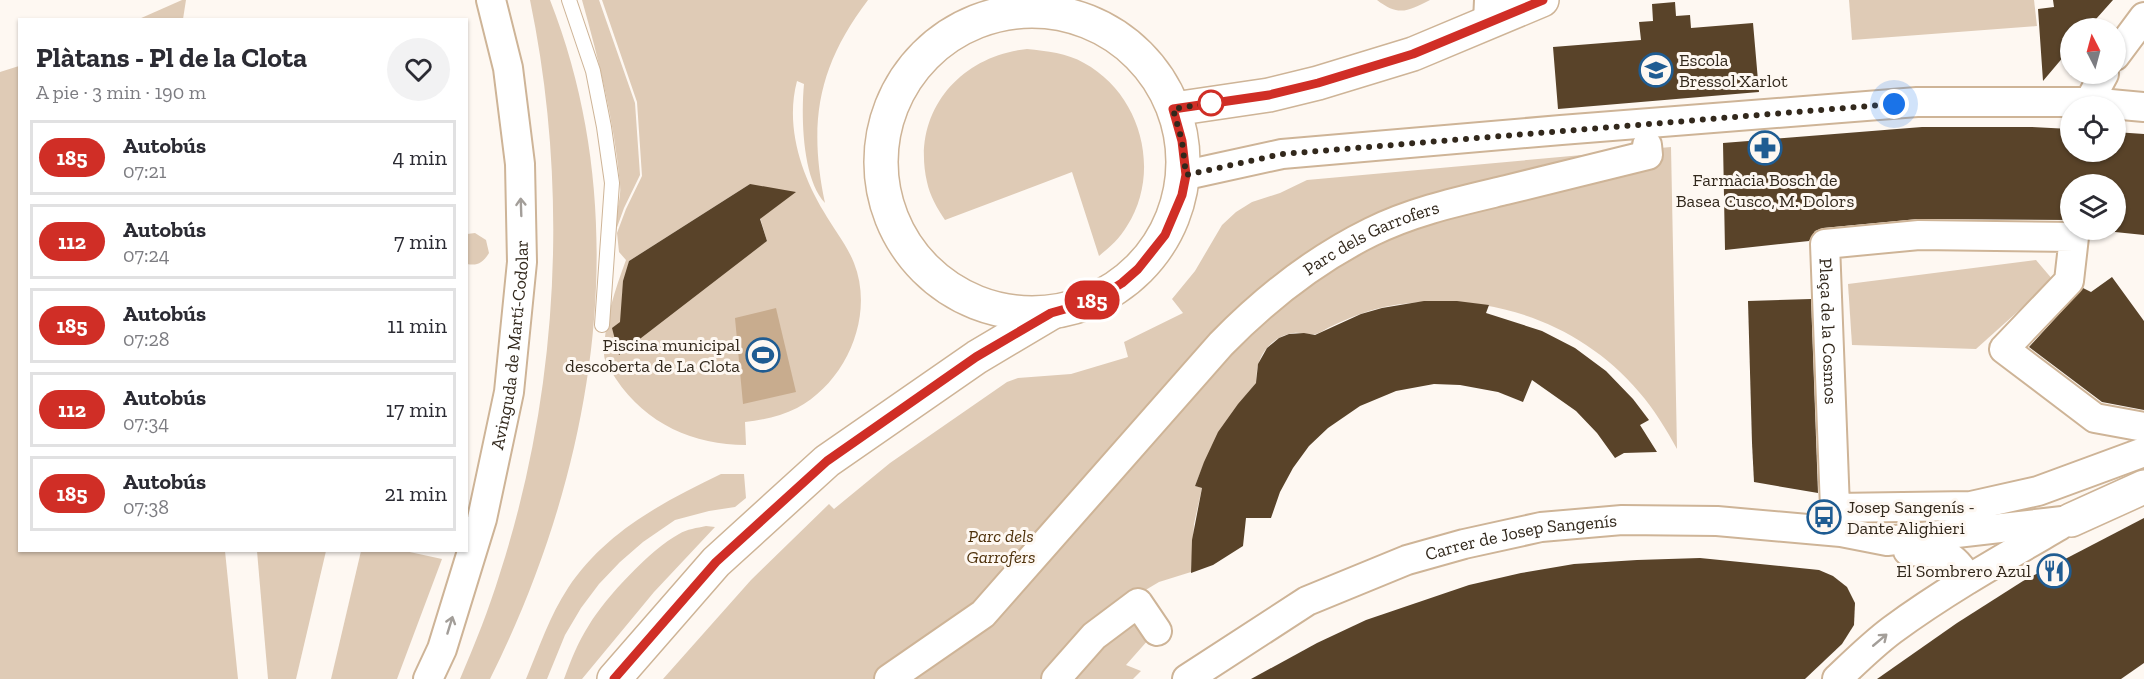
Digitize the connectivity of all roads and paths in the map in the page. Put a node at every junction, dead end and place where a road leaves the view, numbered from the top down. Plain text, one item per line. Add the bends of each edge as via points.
1 (491, 0) edge
2 (569, 0) edge
3 (969, 0) edge
4 (1066, 0) edge
5 (1542, 0) edge
6 (1488, 11) edge
7 (1096, 13) edge
8 (2144, 17) edge
9 (956, 31) junction
10 (2126, 41) edge
11 (2060, 102) edge
12 (2126, 105) edge
13 (2144, 107) edge
14 (1173, 109) junction
15 (1647, 145) dead end
16 (1186, 175) junction
17 (1051, 313) junction
18 (602, 325) dead end
19 (2144, 427) edge
20 (2144, 452) edge
21 (2144, 487) edge
22 (2071, 520) junction
23 (1948, 534) junction
24 (1887, 541) junction
25 (1977, 573) junction
26 (1157, 631) dead end
27 (428, 679) edge
28 (614, 679) edge
29 (889, 679) edge
30 (1056, 679) edge
31 (1186, 679) edge
32 (1837, 679) edge

27 -> 1 street, Avinguda de Martí-Codolar via 442,649 482,519 509,392 522,262 520,164 508,68
2 - 18 lane via 593,71 612,183
3 - 9 street
4 - 7 street
5 - 6 street
6 - 14 street via 1413,54 1269,95
7 - 9 street via 1080,17 1030,11 1004,14
7 - 14 street via 1143,59
8 - 10 street
9 - 17 street via 910,71 889,110 880,154 885,201 893,224 912,254 937,280 976,301 1005,309
11 - 16 street via 1917,102 1549,131 1282,154
12 - 13 street
14 - 16 street
15 - 29 street, Parc dels Garrofers via 1648,155 1446,204 1408,217 1364,236 1305,271 1254,311 1221,344 984,614
16 - 17 street via 1165,235 1138,269 1103,295
17 - 28 street via 976,357 827,461 716,562
19 - 20 street, Plaça de la Cosmos via 2095,418 2004,349 2069,281 2074,237 1919,235 1825,244 1835,508 1971,506 2038,491
21 - 22 street
22 - 23 street, Carrer de Josep Sangenís
22 - 25 street
23 - 24 street, Carrer de Josep Sangenís
23 - 25 street, Carrer de Josep Sangenís via 1977,543
24 - 25 street, Carrer de Josep Sangenís via 1894,550 1943,553
24 - 31 street, Carrer de Josep Sangenís via 1841,532 1717,521 1622,520 1541,527 1407,560 1307,601
32 -> 25 street via 1890,631
26 - 30 street via 1138,603 1094,636

